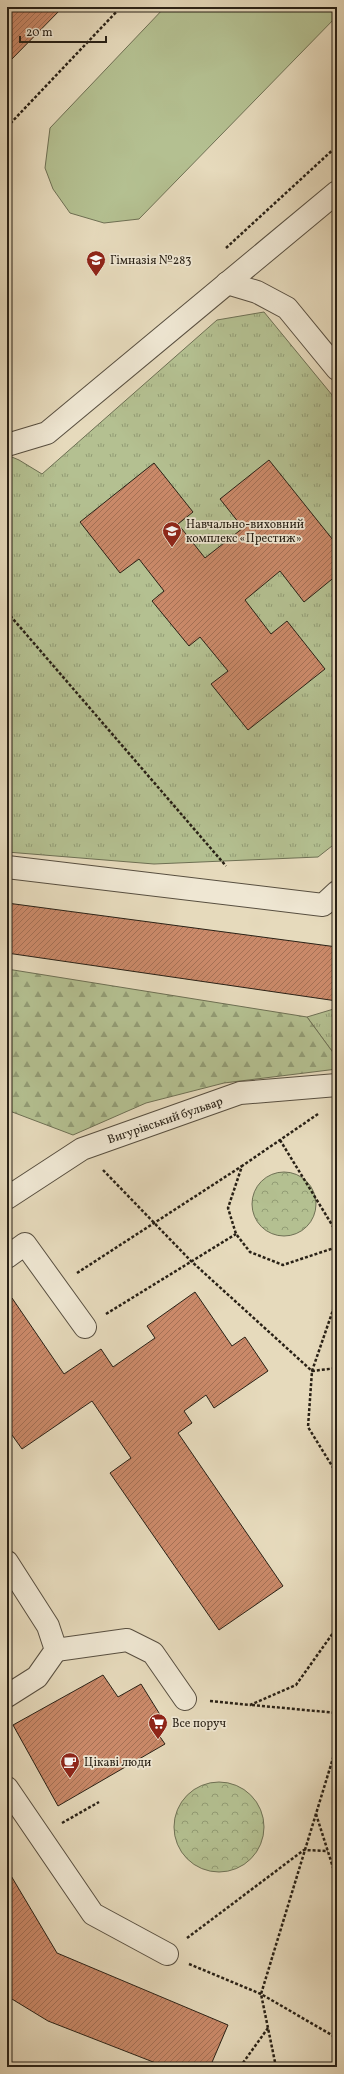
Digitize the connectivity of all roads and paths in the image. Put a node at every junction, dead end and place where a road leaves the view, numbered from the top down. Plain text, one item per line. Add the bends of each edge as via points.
1 (121, 7) edge
2 (7, 127) edge
3 (337, 192) edge
4 (228, 283) junction
5 (337, 369) edge
6 (7, 445) edge
7 (7, 612) edge
8 (7, 868) edge
9 (337, 892) edge
10 (252, 896) junction
11 (337, 1085) edge
12 (324, 1110) dead end
13 (280, 1140) junction
14 (82, 1149) junction
15 (242, 1166) junction
16 (7, 1198) edge
17 (155, 1224) junction
18 (337, 1233) edge
19 (236, 1234) junction
20 (337, 1248) edge
21 (7, 1258) edge
22 (191, 1261) junction
23 (56, 1286) junction
24 (337, 1287) edge
25 (85, 1327) joint
26 (337, 1368) edge
27 (312, 1371) junction
28 (337, 1474) edge
29 (7, 1562) edge
30 (337, 1623) edge
31 (56, 1650) junction
32 (7, 1696) edge
33 (185, 1699) joint
34 (250, 1705) junction
35 (337, 1713) edge
36 (337, 1745) edge
37 (7, 1788) edge
38 (98, 1802) dead end
39 (316, 1813) junction
40 (40, 1836) junction
41 (304, 1850) junction
42 (328, 1851) junction
43 (337, 1880) edge
44 (167, 1954) junction
45 (261, 1994) junction
46 (268, 2028) junction
47 (337, 2038) edge
48 (240, 2067) edge
49 (276, 2067) edge

1 - 2 path
3 - 4 street
4 - 5 street via 258,292 286,308
4 - 6 street via 47,433
7 - 10 path
8 - 10 street
9 - 10 street via 323,905
11 - 14 street, Вигурівський бульвар via 240,1093
12 - 13 path
13 - 15 path
13 - 18 path
14 - 16 street, Вигурівський бульвар
14 - 17 path
15 - 17 path
15 - 19 path via 228,1208
17 - 22 path
17 - 23 path
19 - 20 path via 250,1252 283,1265
19 - 22 path
21 - 23 street via 26,1244
22 - 25 path
22 - 27 path
23 - 25 street
24 - 27 path via 333,1310
26 - 27 path
27 - 28 path via 308,1428
29 - 31 street via 48,1626
30 - 34 path via 333,1634 296,1685
31 - 32 street via 37,1677
31 - 33 street via 127,1640 152,1653
33 - 34 path
34 - 35 path
36 - 39 path
37 - 40 street
38 - 40 path
39 - 41 path
39 - 42 path
40 - 44 street via 93,1914
41 - 42 path
41 - 44 path
41 - 45 path
42 - 43 path
44 - 45 path
45 - 46 path
45 - 47 path
46 - 48 path
46 - 49 path

